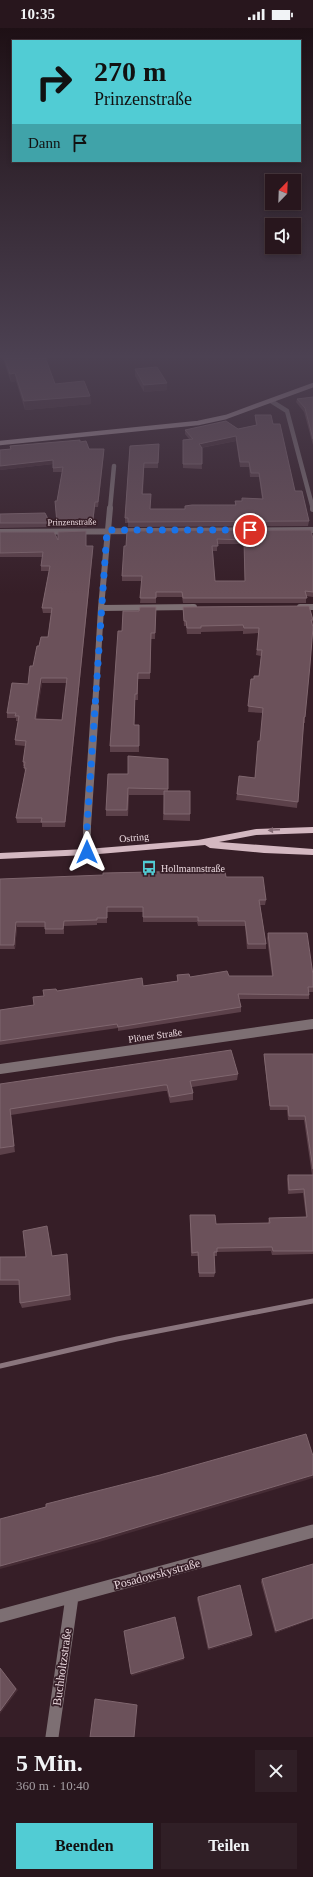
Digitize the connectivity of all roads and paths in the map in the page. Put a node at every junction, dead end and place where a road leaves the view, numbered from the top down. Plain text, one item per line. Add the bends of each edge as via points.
1 (92, 434) edge
2 (293, 434) edge
3 (0, 443) edge
4 (114, 466) dead end
5 (313, 509) edge
6 (107, 530) junction
7 (313, 530) edge
8 (0, 532) edge
9 (204, 607) edge
10 (290, 607) edge
11 (313, 607) edge
12 (101, 608) junction
13 (313, 830) edge
14 (198, 843) junction
15 (87, 852) junction
16 (313, 852) edge
17 (0, 856) edge
18 (313, 1024) edge
19 (0, 1069) edge
20 (313, 1531) edge
21 (72, 1597) junction
22 (0, 1616) edge
23 (52, 1737) edge

1 - 3 main road
2 - 5 street
4 - 6 street
6 - 7 street, Prinzenstraße
6 - 8 street, Prinzenstraße
6 - 12 street
9 - 12 street
10 - 11 street
12 - 15 street
13 -> 14 main road, Ostring via 256,832
14 - 15 main road, Ostring
14 - 16 main road, Ostring
15 - 17 main road, Ostring
18 - 19 street, Plöner Straße
20 - 21 street, Posadowskystraße
21 - 22 street, Posadowskystraße
21 - 23 street, Buchholtzstraße

